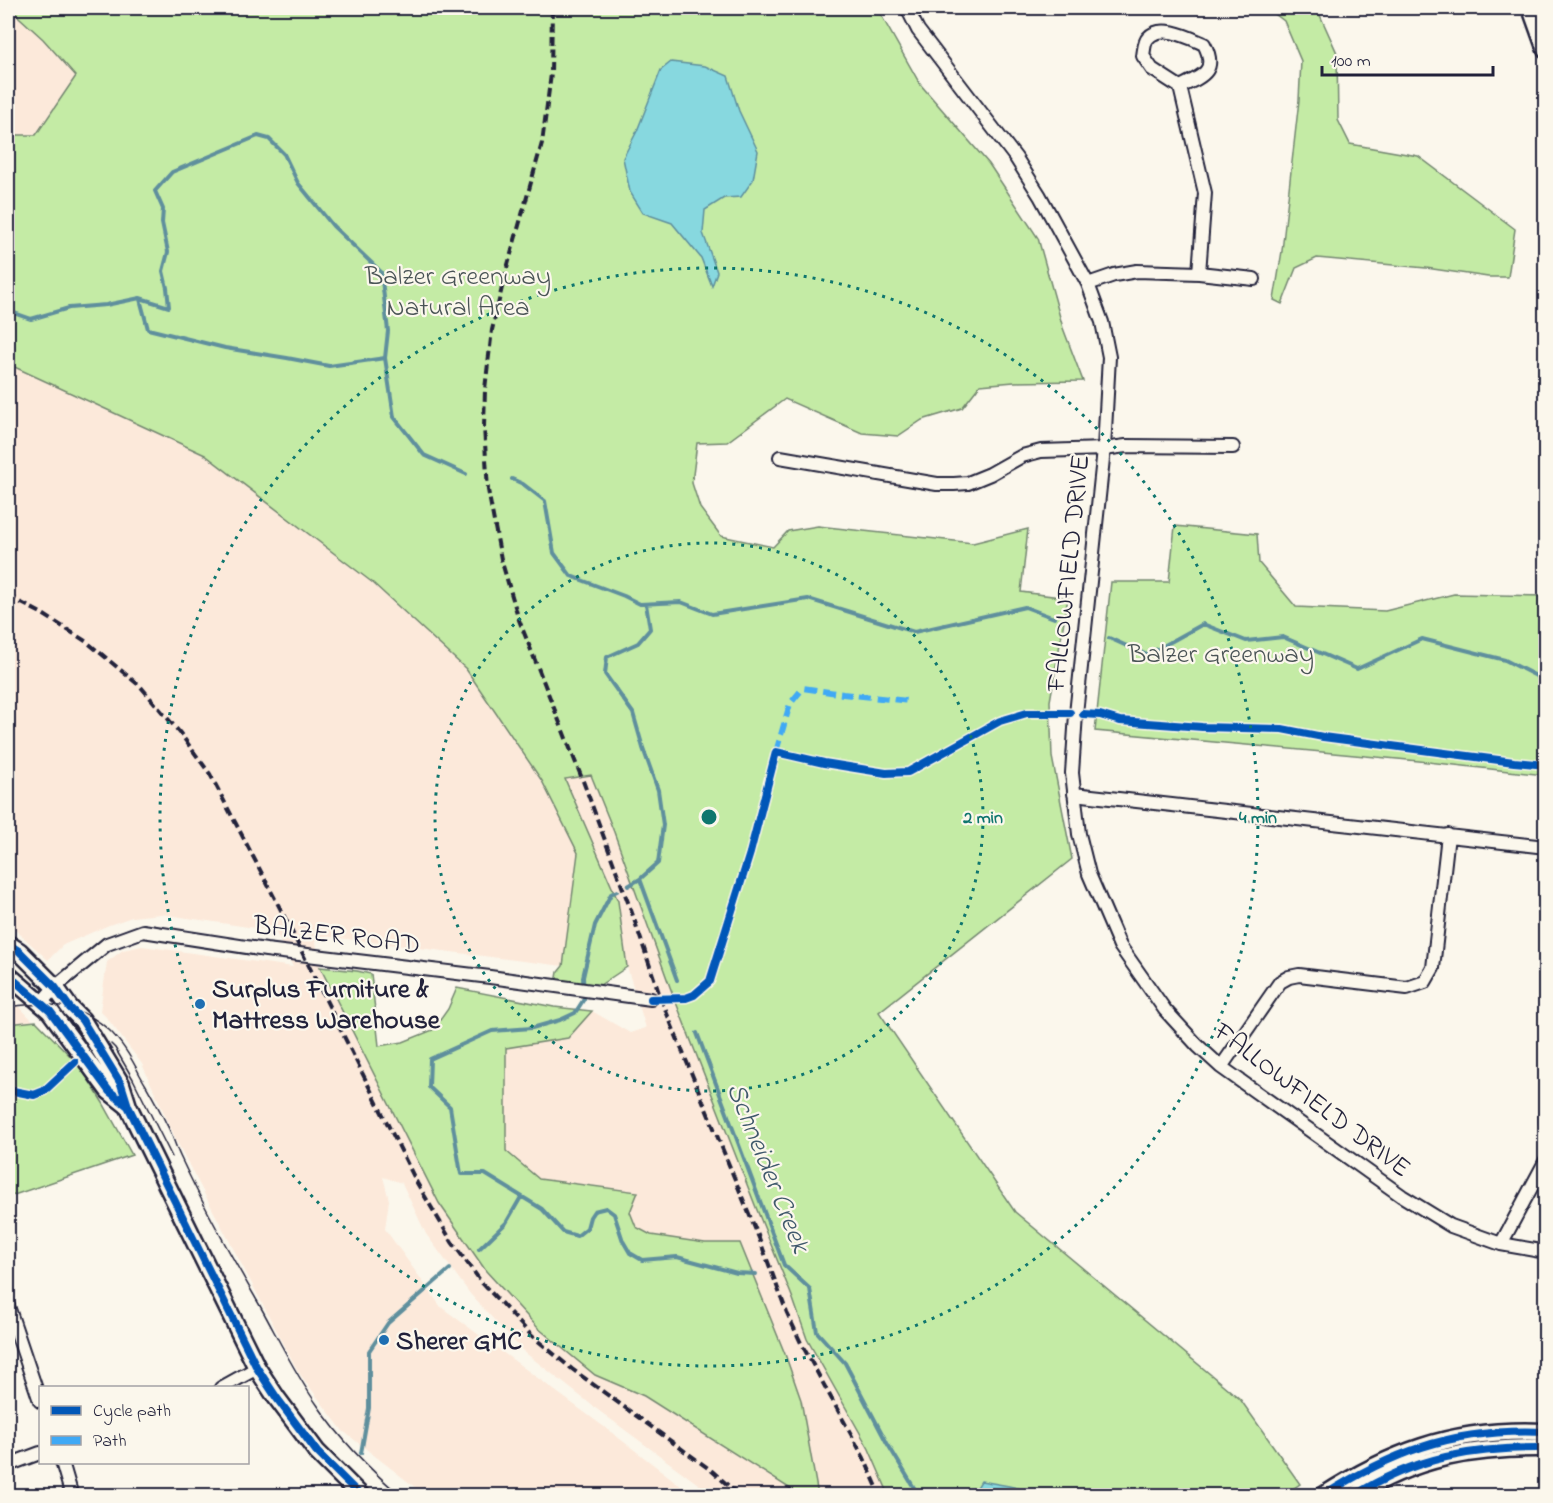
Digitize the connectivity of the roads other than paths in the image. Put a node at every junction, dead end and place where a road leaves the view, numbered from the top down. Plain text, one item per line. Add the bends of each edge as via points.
1 (907, 8) edge
2 (1531, 8) edge
3 (1545, 50) edge
4 (1180, 87) junction
5 (1199, 273) junction
6 (1254, 279) dead end
7 (1088, 284) junction
8 (1233, 447) dead end
9 (1104, 449) junction
10 (780, 457) dead end
11 (1074, 794) junction
12 (1448, 835) junction
13 (1545, 847) edge
14 (8, 944) edge
15 (8, 975) edge
16 (55, 987) junction
17 (651, 999) dead end
18 (41, 1003) junction
19 (1221, 1067) junction
20 (128, 1106) junction
21 (1545, 1115) edge
22 (1545, 1122) edge
23 (1545, 1160) edge
24 (1501, 1244) junction
25 (1545, 1252) edge
26 (8, 1305) edge
27 (257, 1368) junction
28 (225, 1386) edge
29 (39, 1398) edge
30 (1545, 1432) edge
31 (1545, 1448) edge
32 (39, 1453) edge
33 (63, 1464) edge
34 (8, 1465) edge
35 (72, 1496) edge
36 (361, 1496) edge
37 (1323, 1496) edge
38 (1354, 1496) edge

1 - 7 street, FALLOWFIELD DRIVE via 918,30 1016,158
2 - 3 main road
4 - 4 street via 1152,69 1143,56 1148,38 1156,33 1184,35 1204,44 1210,56 1204,76
4 - 5 street via 1205,193
5 - 6 street
5 - 7 street via 1137,271
7 - 9 street, FALLOWFIELD DRIVE via 1102,322 1108,357
8 - 9 street
9 - 10 street via 1030,453 981,478 954,484
9 - 11 street, FALLOWFIELD DRIVE via 1076,714
11 - 12 street
11 - 19 street, FALLOWFIELD DRIVE via 1089,874 1120,946 1165,1010
12 - 13 street
12 - 19 street via 1433,968 1425,982 1407,988 1299,975 1288,977 1280,982
14 - 16 main road
15 - 18 main road
16 - 17 street, BALZER ROAD via 107,944 143,931
16 - 18 street, BALZER ROAD
16 - 20 main road via 82,1020 121,1084
18 - 20 main road via 109,1091
19 - 24 street, FALLOWFIELD DRIVE via 1402,1196 1451,1226
20 - 27 main road
21 - 22 street
23 - 24 street
24 - 25 street, FALLOWFIELD DRIVE
26 - 29 street
27 - 28 street
27 - 36 main road via 317,1452
30 - 37 main road via 1494,1432 1423,1446 1352,1478
31 - 38 main road via 1514,1447 1454,1455 1400,1471
32 - 34 street
33 - 35 street

